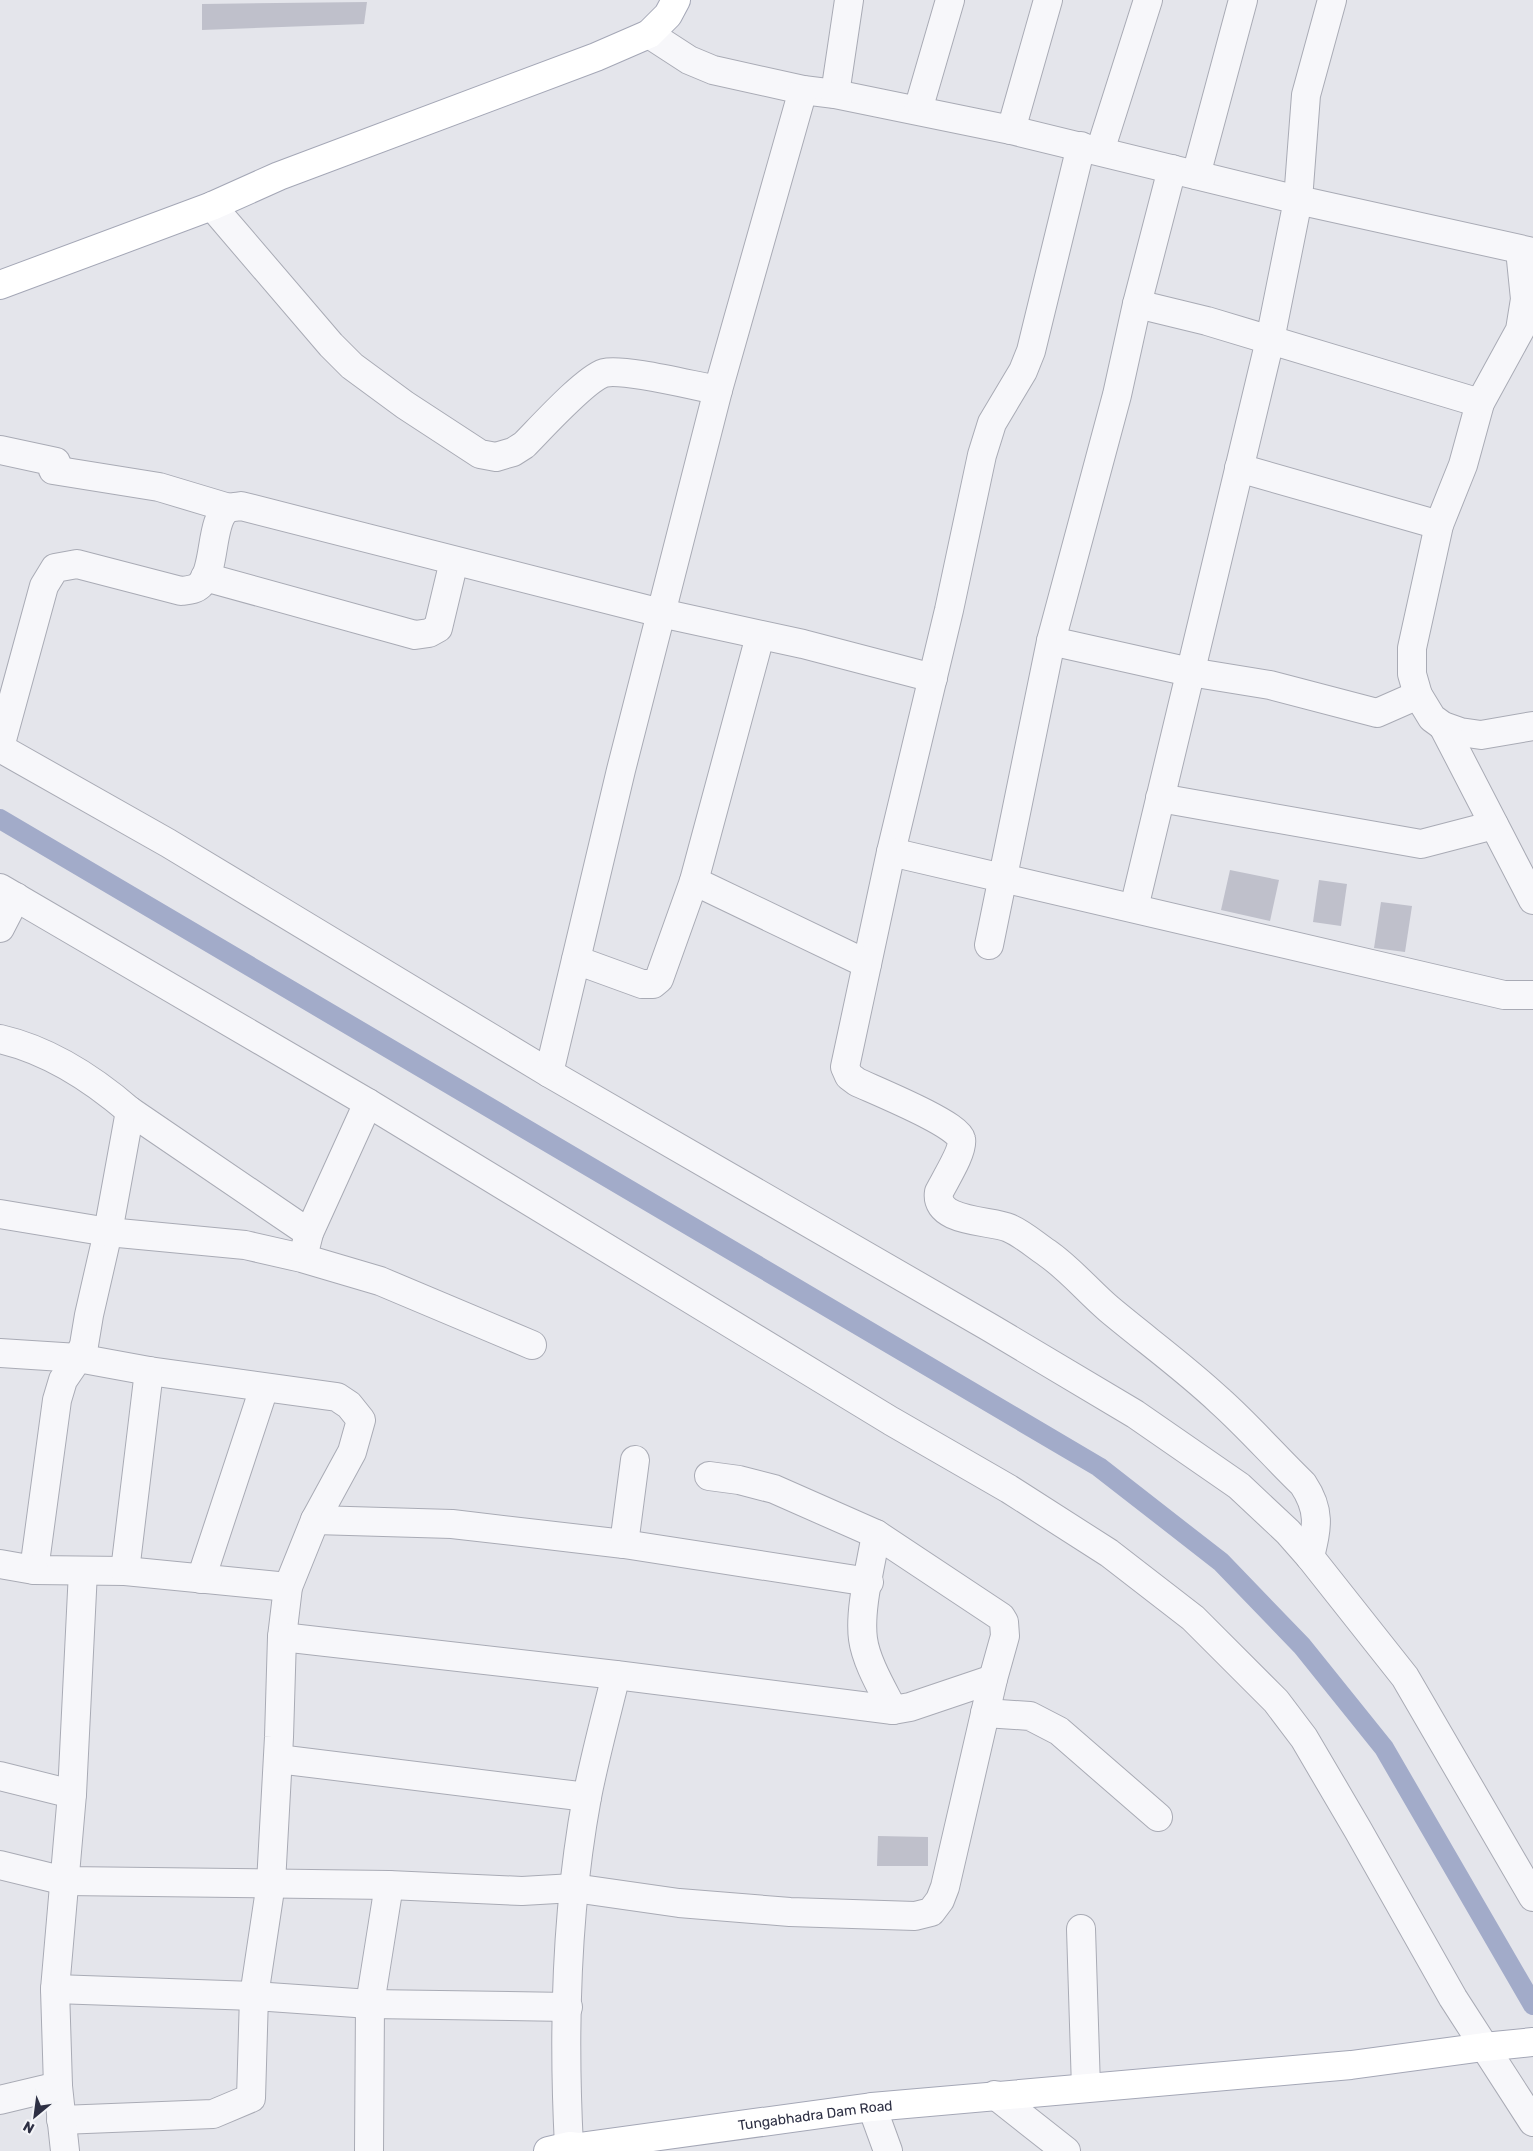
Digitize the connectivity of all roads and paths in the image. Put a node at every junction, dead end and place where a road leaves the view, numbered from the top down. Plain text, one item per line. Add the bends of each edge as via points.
1 (676, 0) edge
2 (849, 0) edge
3 (950, 0) edge
4 (1048, 0) edge
5 (1148, 0) edge
6 (1243, 0) edge
7 (1332, 0) edge
8 (649, 34) junction
9 (803, 90) junction
10 (835, 94) junction
11 (918, 110) junction
12 (1011, 130) junction
13 (1091, 148) junction
14 (1184, 172) junction
15 (1298, 200) junction
16 (212, 206) junction
17 (1526, 251) edge
18 (0, 285) edge
19 (1137, 304) junction
20 (1270, 340) junction
21 (718, 390) junction
22 (1480, 404) junction
23 (0, 450) edge
24 (1240, 468) junction
25 (229, 508) junction
26 (1439, 525) junction
27 (454, 561) junction
28 (205, 577) junction
29 (661, 613) junction
30 (760, 636) junction
31 (1051, 641) junction
32 (1190, 672) junction
33 (933, 678) junction
34 (1418, 695) junction
35 (1443, 726) junction
36 (1533, 726) edge
37 (0, 748) edge
38 (1160, 798) junction
39 (1494, 825) junction
40 (891, 852) junction
41 (1003, 878) junction
42 (694, 881) junction
43 (8, 893) edge
44 (1533, 900) edge
45 (1134, 908) junction
46 (0, 928) edge
47 (989, 945) dead end
48 (576, 960) junction
49 (867, 964) junction
50 (1533, 995) edge
51 (0, 1039) edge
52 (549, 1073) junction
53 (368, 1103) junction
54 (130, 1111) junction
55 (0, 1214) edge
56 (108, 1232) junction
57 (306, 1245) junction
58 (532, 1344) dead end
59 (0, 1353) edge
60 (78, 1358) junction
61 (149, 1371) junction
62 (264, 1388) junction
63 (635, 1460) dead end
64 (709, 1476) dead end
65 (315, 1520) junction
66 (876, 1534) junction
67 (624, 1544) junction
68 (1310, 1557) junction
69 (0, 1564) edge
70 (34, 1570) junction
71 (125, 1571) junction
72 (83, 1572) junction
73 (201, 1579) junction
74 (869, 1582) junction
75 (288, 1587) junction
76 (282, 1636) junction
77 (616, 1675) junction
78 (992, 1679) junction
79 (893, 1710) junction
80 (985, 1713) junction
81 (278, 1759) junction
82 (0, 1776) edge
83 (72, 1794) junction
84 (587, 1797) junction
85 (1158, 1818) dead end
86 (0, 1865) edge
87 (65, 1881) junction
88 (271, 1883) junction
89 (389, 1885) junction
90 (574, 1888) junction
91 (1533, 1896) edge
92 (1081, 1929) dead end
93 (56, 1989) junction
94 (254, 1996) junction
95 (370, 2004) junction
96 (568, 2007) junction
97 (1533, 2042) edge
98 (1493, 2046) junction
99 (58, 2086) junction
100 (1086, 2088) junction
101 (995, 2095) junction
102 (0, 2100) edge
103 (872, 2107) junction
104 (61, 2120) junction
105 (1533, 2122) edge
106 (558, 2149) edge
107 (65, 2151) edge
108 (369, 2151) edge
109 (888, 2151) edge
110 (1066, 2151) edge

1 - 8 main road via 668,15
2 - 10 street
3 - 11 street
4 - 12 street
5 - 13 street
6 - 14 street
7 - 15 street via 1306,95
8 - 9 street via 689,60 713,70
8 - 16 main road via 279,176
9 - 10 street
9 - 21 street
10 - 11 street
11 - 12 street
12 - 13 street
13 - 14 street
13 - 33 street via 1030,351 992,423 982,455
14 - 15 street
14 - 19 street
15 - 17 street
15 - 20 street
16 - 18 main road
16 - 21 street via 352,366 480,454 496,457 524,445 589,381 604,373 624,372
17 - 22 street via 1525,299 1520,330
19 - 20 street
19 - 31 street via 1117,395
20 - 22 street
20 - 24 street
21 - 29 street
22 - 26 street via 1463,465
23 - 25 street via 55,466 159,487
24 - 26 street
24 - 32 street
25 - 27 street via 241,506
25 - 28 street via 219,522
26 - 34 street via 1412,648 1412,674
27 - 28 street via 438,628 415,635
27 - 29 street
28 - 37 street via 200,586 181,591 77,564 55,568 44,586
29 - 30 street
29 - 48 street
30 - 33 street
30 - 42 street
31 - 32 street
31 - 41 street
32 - 34 street via 1270,685 1377,713
32 - 38 street
33 - 40 street
34 - 35 street via 1432,718
35 - 36 street via 1481,735
35 - 39 street
37 - 52 street via 176,848
38 - 39 street via 1421,844
38 - 45 street
39 - 44 street
40 - 41 street
40 - 49 street
41 - 45 street
41 - 47 street
42 - 48 street via 659,979 653,984 642,984
42 - 49 street
43 - 46 street
43 - 53 street
45 - 50 street via 1504,995
48 - 52 street
49 - 68 street via 845,1067 857,1082 945,1124 959,1134 961,1148 939,1192 942,1206 973,1222 1009,1228 1052,1257 1100,1302 1221,1401 1311,1496 1317,1527
51 - 54 street via 57,1061
52 - 68 street via 1135,1414 1238,1486
53 - 57 street
53 - 98 street via 1056,1519 1109,1553 1193,1618 1276,1701 1304,1738 1453,1998
54 - 56 street
54 - 57 street
55 - 56 street
56 - 57 street via 245,1245
56 - 60 street via 84,1345
57 - 58 street via 380,1281
59 - 60 street
60 - 61 street
60 - 70 street via 63,1380 57,1400
61 - 62 street
61 - 71 street
62 - 65 street via 337,1398 349,1405 361,1420 352,1452
62 - 73 street
63 - 67 street
64 - 66 street via 774,1489
65 - 67 street via 452,1524
65 - 75 street
66 - 74 street
66 - 78 street via 1002,1617 1005,1636
67 - 74 street
68 - 91 street via 1405,1677
69 - 70 street
70 - 72 street
71 - 72 street
71 - 73 street
72 - 83 street
73 - 75 street
74 - 79 street via 862,1622 863,1641
75 - 76 street
76 - 77 street
76 - 81 street
77 - 79 street
77 - 84 street
78 - 79 street
78 - 80 street
80 - 85 street via 1030,1716 1059,1732
80 - 90 street via 945,1887 931,1912 915,1916 790,1912 679,1903
81 - 84 street
81 - 88 street
82 - 83 street
83 - 87 street
84 - 90 street
86 - 87 street
87 - 88 street
87 - 93 street
88 - 89 street
88 - 94 street
89 - 90 street via 522,1891
89 - 95 street
90 - 96 street
92 - 100 street
93 - 94 street
93 - 99 street
94 - 95 street
94 - 104 street via 251,2098 212,2114
95 - 96 street
95 - 108 street
96 - 106 street via 567,2105
97 - 98 main road, Tungabhadra Dam Road
98 - 100 main road, Tungabhadra Dam Road via 1351,2065
98 - 105 street
99 - 102 street
99 - 104 street
100 - 101 main road, Tungabhadra Dam Road
101 - 103 main road, Tungabhadra Dam Road
101 - 110 street
103 - 106 main road, Tungabhadra Dam Road
103 - 109 street
104 - 107 street

